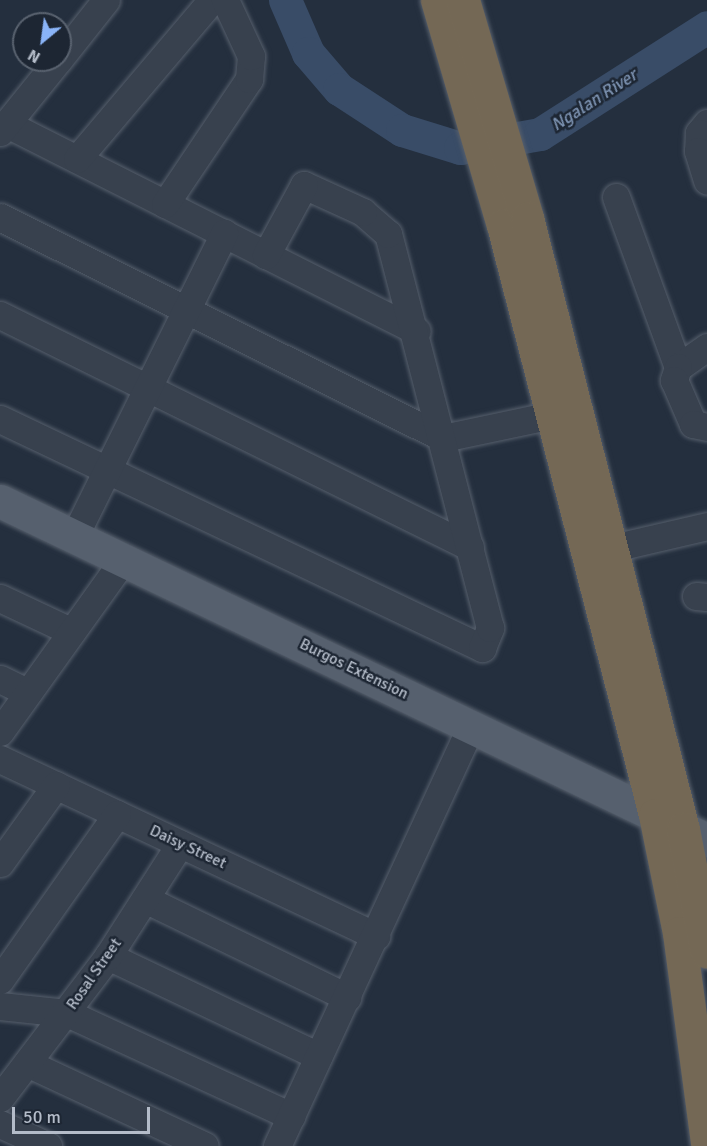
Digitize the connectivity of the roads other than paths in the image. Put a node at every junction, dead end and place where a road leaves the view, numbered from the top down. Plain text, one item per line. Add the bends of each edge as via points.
1 (106, 0) edge
2 (212, 0) edge
3 (225, 0) edge
4 (437, 0) edge
5 (463, 0) edge
6 (72, 43) edge
7 (466, 58) junction
8 (49, 72) edge
9 (707, 123) edge
10 (4, 128) edge
11 (77, 159) junction
12 (707, 181) edge
13 (616, 197) dead end
14 (165, 204) junction
15 (0, 218) edge
16 (224, 233) junction
17 (266, 255) junction
18 (185, 309) junction
19 (0, 315) edge
20 (417, 331) junction
21 (707, 347) edge
22 (678, 367) junction
23 (146, 388) junction
24 (564, 413) junction
25 (0, 419) edge
26 (707, 427) edge
27 (444, 438) junction
28 (107, 469) junction
29 (0, 501) edge
30 (707, 526) edge
31 (75, 536) junction
32 (470, 547) junction
33 (599, 551) junction
34 (124, 559) junction
35 (0, 598) edge
36 (70, 631) junction
37 (0, 679) edge
38 (27, 692) junction
39 (471, 726) junction
40 (0, 732) edge
41 (0, 759) edge
42 (56, 785) junction
43 (117, 814) junction
44 (682, 828) edge
45 (180, 844) junction
46 (0, 863) edge
47 (145, 899) junction
48 (376, 936) junction
49 (707, 952) edge
50 (108, 956) junction
51 (0, 980) edge
52 (347, 997) junction
53 (0, 1006) edge
54 (67, 1013) junction
55 (319, 1056) junction
56 (27, 1063) junction
57 (0, 1098) edge
58 (291, 1116) junction
59 (0, 1124) edge
60 (707, 1142) edge
61 (48, 1146) edge
62 (205, 1146) edge
63 (277, 1146) edge

1 - 6 street
2 - 11 street
3 - 14 street via 251,56 249,79
4 - 7 highway
5 - 7 highway
7 - 24 highway via 515,222
8 - 10 street
9 - 12 street via 699,133 698,150
10 - 11 street
11 - 14 street
13 - 22 street
14 - 16 street
15 - 18 street
16 - 17 street
16 - 18 street
17 - 20 street
17 - 20 street via 300,189 318,188 379,222 388,234
18 - 23 street
18 - 27 street
19 - 23 street
20 - 27 street
21 - 22 street
22 - 26 street via 678,399 693,424
23 - 28 street
23 - 32 street
24 - 27 street
24 - 33 highway
25 - 28 street
27 - 32 street
28 - 31 street
28 - 32 street via 482,648 490,628
29 - 31 main road, Burgos Extension
30 - 33 street
31 - 34 main road, Burgos Extension
33 - 44 highway
34 - 36 street
34 - 39 main road, Burgos Extension
35 - 36 street
36 - 38 street
37 - 38 street
38 - 40 street
39 - 44 main road, Burgos Extension
39 - 48 street
41 - 42 street, Daisy Street
42 - 43 street, Daisy Street
42 - 46 street
43 - 45 street, Daisy Street
43 - 51 street
44 - 49 highway
44 - 60 highway via 684,968
45 - 47 street, Rosal Street
45 - 48 street, Daisy Street
47 - 50 street, Rosal Street
47 - 52 street
48 - 52 street
50 - 54 street, Rosal Street
50 - 55 street
52 - 55 street
53 - 54 street
54 - 56 street, Rosal Street
54 - 58 street
55 - 58 street
56 - 57 street, Rosal Street
56 - 62 street
58 - 63 street
59 - 61 street

